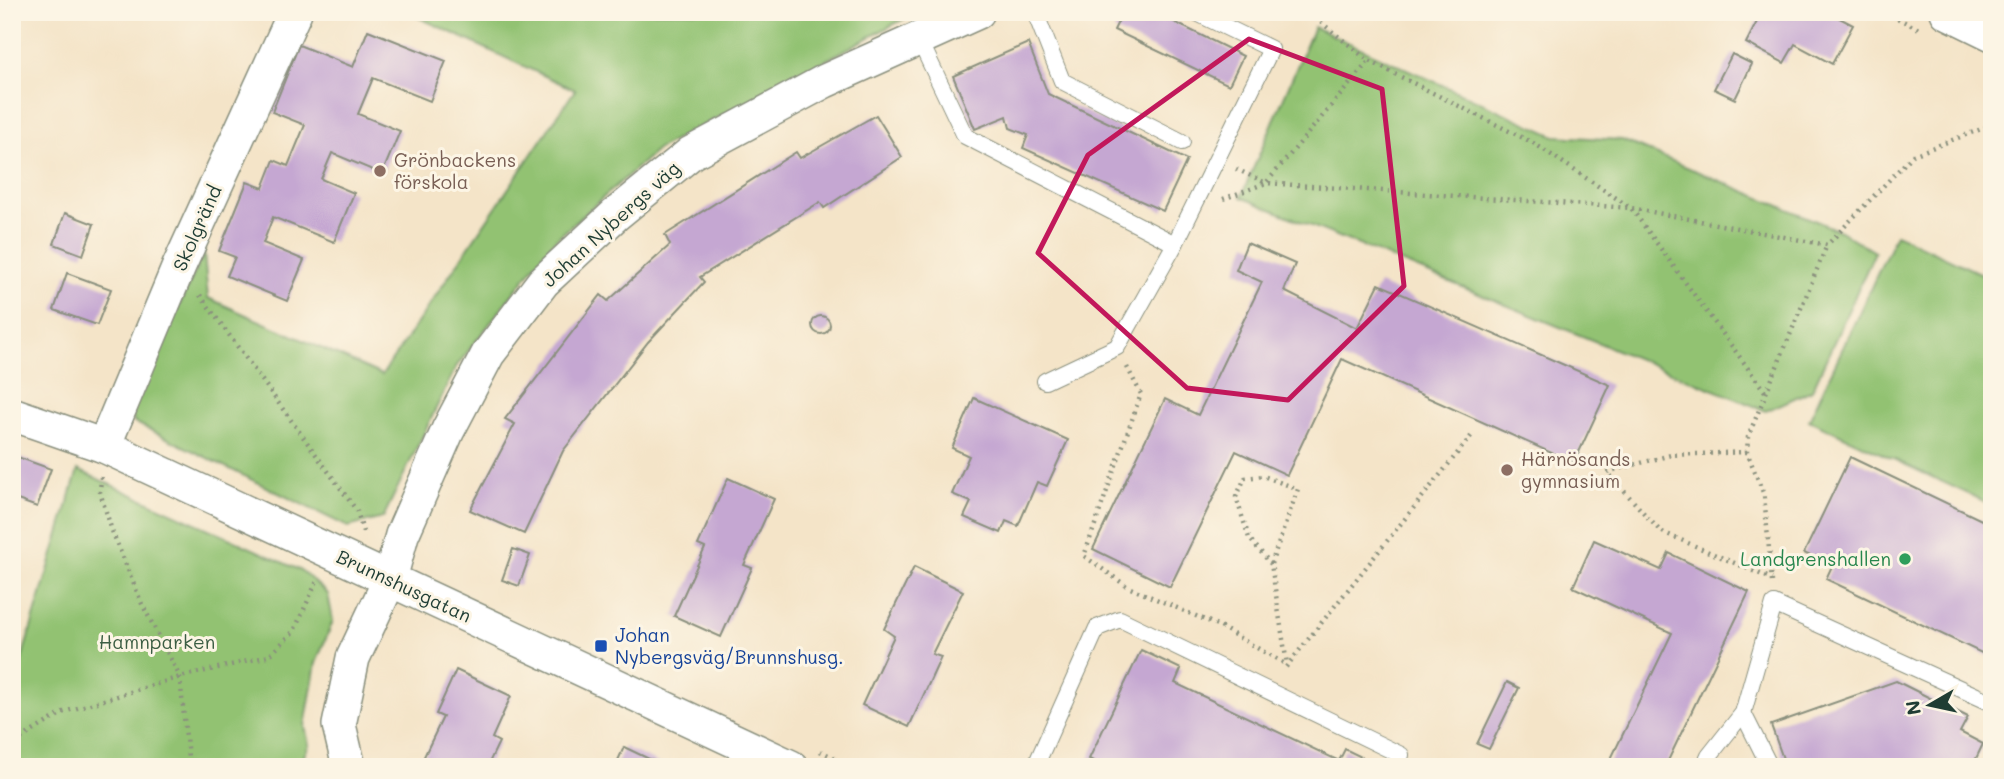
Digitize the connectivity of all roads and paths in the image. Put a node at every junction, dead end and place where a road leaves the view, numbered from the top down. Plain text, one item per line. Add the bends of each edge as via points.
1 (295, 12) edge
2 (978, 12) edge
3 (1035, 12) edge
4 (1195, 12) edge
5 (1312, 12) edge
6 (1947, 12) edge
7 (1992, 34) edge
8 (919, 39) junction
9 (1369, 61) junction
10 (1992, 125) edge
11 (1182, 142) dead end
12 (1266, 183) junction
13 (1631, 208) junction
14 (1193, 209) junction
15 (1175, 244) junction
16 (1827, 245) junction
17 (179, 266) junction
18 (1117, 347) junction
19 (1045, 381) dead end
20 (1766, 393) junction
21 (12, 414) edge
22 (1472, 435) dead end
23 (104, 446) junction
24 (1747, 452) junction
25 (366, 541) dead end
26 (331, 552) junction
27 (1271, 564) junction
28 (390, 579) junction
29 (1772, 579) junction
30 (1774, 604) junction
31 (1287, 665) junction
32 (180, 677) junction
33 (1276, 693) junction
34 (1992, 703) edge
35 (1743, 713) junction
36 (12, 749) edge
37 (1037, 763) edge
38 (189, 767) edge
39 (349, 767) edge
40 (791, 767) edge
41 (1055, 767) edge
42 (1395, 767) edge
43 (1704, 767) edge
44 (1770, 767) edge

1 - 17 street, Skolgränd
2 - 8 street, Johan Nybergs väg
3 - 11 lane via 1062,81
4 - 14 lane via 1271,49
5 - 9 path
6 - 7 street
8 - 15 lane via 965,135
8 - 28 street, Johan Nybergs väg via 825,81 691,153 543,282 488,354 448,430 402,535
9 - 12 path
9 - 13 path via 1535,144
10 - 16 path via 1913,155
12 - 13 path
12 - 14 path
13 - 16 path
13 - 20 path
14 - 15 lane
15 - 18 lane
16 - 20 path
17 - 23 street, Skolgränd
17 - 25 path via 357,511
18 - 19 lane
18 - 31 path via 1141,394 1084,556 1128,587 1217,625
20 - 24 path via 1748,437
21 - 23 street, Brunnshusgatan
22 - 31 path
23 - 26 street, Brunnshusgatan
23 - 32 path via 100,492 112,531 142,604
24 - 29 path via 1764,495
24 - 29 path via 1671,455 1606,472 1660,531
26 - 28 street, Brunnshusgatan
26 - 32 path via 294,631 269,656
27 - 27 path via 1298,489 1263,476 1245,478 1236,497 1249,538
27 - 31 path
28 - 39 street, Johan Nybergs väg via 353,658 339,725
28 - 40 street, Brunnshusgatan
29 - 30 path
30 - 34 lane
30 - 35 lane
31 - 33 path
32 - 36 path via 64,712 20,739
32 - 38 path
33 - 37 lane via 1121,619 1097,628
33 - 42 lane via 1401,755
35 - 43 lane
35 - 44 lane
37 - 41 lane

